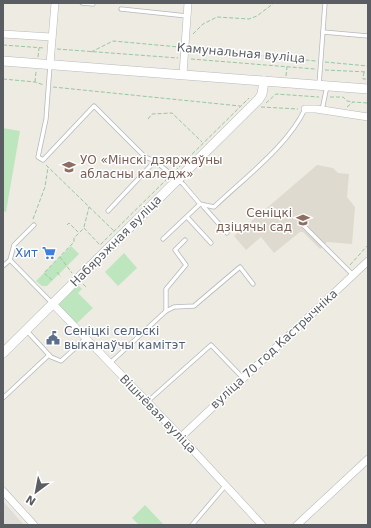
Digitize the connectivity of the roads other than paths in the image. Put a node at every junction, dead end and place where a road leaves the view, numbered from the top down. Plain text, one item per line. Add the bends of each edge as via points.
1 (55, 3) edge
2 (82, 3) edge
3 (188, 3) edge
4 (325, 3) edge
5 (94, 4) dead end
6 (121, 9) dead end
7 (187, 16) junction
8 (323, 32) junction
9 (3, 34) edge
10 (368, 36) edge
11 (51, 37) junction
12 (3, 61) edge
13 (50, 64) junction
14 (183, 74) junction
15 (264, 81) junction
16 (323, 85) junction
17 (368, 88) edge
18 (305, 109) joint
19 (322, 110) junction
20 (368, 117) edge
21 (155, 161) junction
22 (175, 177) junction
23 (202, 205) junction
24 (108, 211) dead end
25 (187, 217) junction
26 (33, 225) road end
27 (303, 225) dead end
28 (227, 233) dead end
29 (163, 239) dead end
30 (185, 240) dead end
31 (211, 243) dead end
32 (10, 260) junction
33 (368, 262) edge
34 (3, 266) edge
35 (353, 275) junction
36 (254, 284) dead end
37 (53, 304) junction
38 (166, 311) junction
39 (26, 330) junction
40 (86, 338) junction
41 (4, 350) edge
42 (49, 355) junction
43 (110, 363) junction
44 (243, 378) junction
45 (3, 398) edge
46 (148, 402) junction
47 (181, 437) junction
48 (368, 459) edge
49 (225, 486) junction
50 (3, 491) edge
51 (34, 525) edge
52 (192, 525) edge
53 (262, 525) edge
54 (298, 525) edge

1 - 11 street
2 - 5 lane
3 - 7 street
4 - 8 lane
6 - 7 lane
7 - 14 street
8 - 10 lane
8 - 16 lane via 320,61
9 - 11 street
11 - 13 street
12 - 13 street
13 - 14 street
13 - 21 lane via 46,119 38,157 43,160 94,106 146,157
14 - 15 street
15 - 16 street
15 - 22 street, Набярэжная вуліца via 258,105
16 - 17 street
16 - 19 lane via 326,98
18 - 19 street
18 - 23 lane via 298,124 284,140 214,208
19 - 20 street
21 - 22 lane
21 - 24 lane
22 - 23 lane
22 - 37 street, Набярэжная вуліца
23 - 25 lane
23 - 28 lane
25 - 29 lane
25 - 31 lane
26 - 32 lane via 14,245
27 - 35 lane
30 - 38 lane via 175,250 186,265 166,289
32 - 34 lane
32 - 37 lane
33 - 35 street, вуліца 70 год Кастрычніка
35 - 44 street, вуліца 70 год Кастрычніка
36 - 38 lane via 240,267 194,306 174,307
37 - 39 street, Набярэжная вуліца
37 - 40 street, Вішнёвая вуліца
38 - 43 lane
39 - 41 street, Набярэжная вуліца
39 - 42 lane
40 - 42 lane via 61,360
40 - 43 street, Вішнёвая вуліца
42 - 45 lane
43 - 46 street, Вішнёвая вуліца
44 - 46 lane via 211,345
44 - 47 street, вуліца 70 год Кастрычніка
46 - 47 street, Вішнёвая вуліца
47 - 49 street, Вішнёвая вуліца
48 - 54 street
49 - 52 lane
49 - 53 street, Вішнёвая вуліца
50 - 51 street

